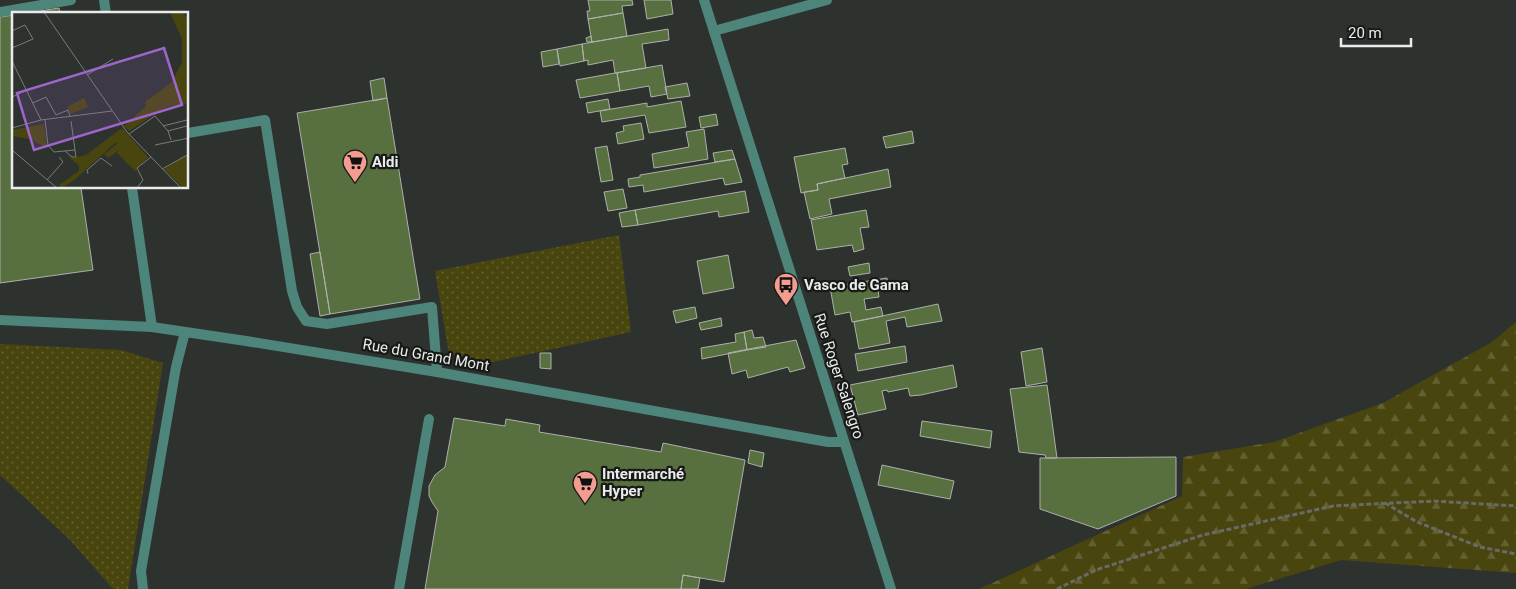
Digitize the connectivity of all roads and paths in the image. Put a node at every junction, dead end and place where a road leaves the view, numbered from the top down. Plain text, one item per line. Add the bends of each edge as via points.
1 (72, 0) edge
2 (704, 0) edge
3 (827, 0) edge
4 (0, 12) edge
5 (714, 31) junction
6 (189, 132) edge
7 (132, 189) edge
8 (0, 320) edge
9 (152, 327) junction
10 (184, 332) junction
11 (437, 372) junction
12 (429, 419) dead end
13 (844, 442) junction
14 (1385, 503) junction
15 (1516, 506) edge
16 (1516, 554) edge
17 (143, 589) edge
18 (399, 589) edge
19 (891, 589) edge
20 (1057, 589) edge

1 - 4 street
2 - 5 street, Rue Roger Salengro
3 - 5 street
5 - 13 street, Rue Roger Salengro
6 - 11 street via 265,120 292,291 306,322 327,324 432,307
7 - 9 street
8 - 9 street, Rue du Grand Mont
9 - 10 street, Rue du Grand Mont
10 - 11 street, Rue du Grand Mont
10 - 17 street via 141,572
11 - 13 street, Rue du Grand Mont via 783,435
12 - 18 street
13 - 19 street, Rue Roger Salengro
14 - 15 path via 1434,500
14 - 16 path via 1417,522 1480,547
14 - 20 path via 1333,506 1203,535 1096,570

